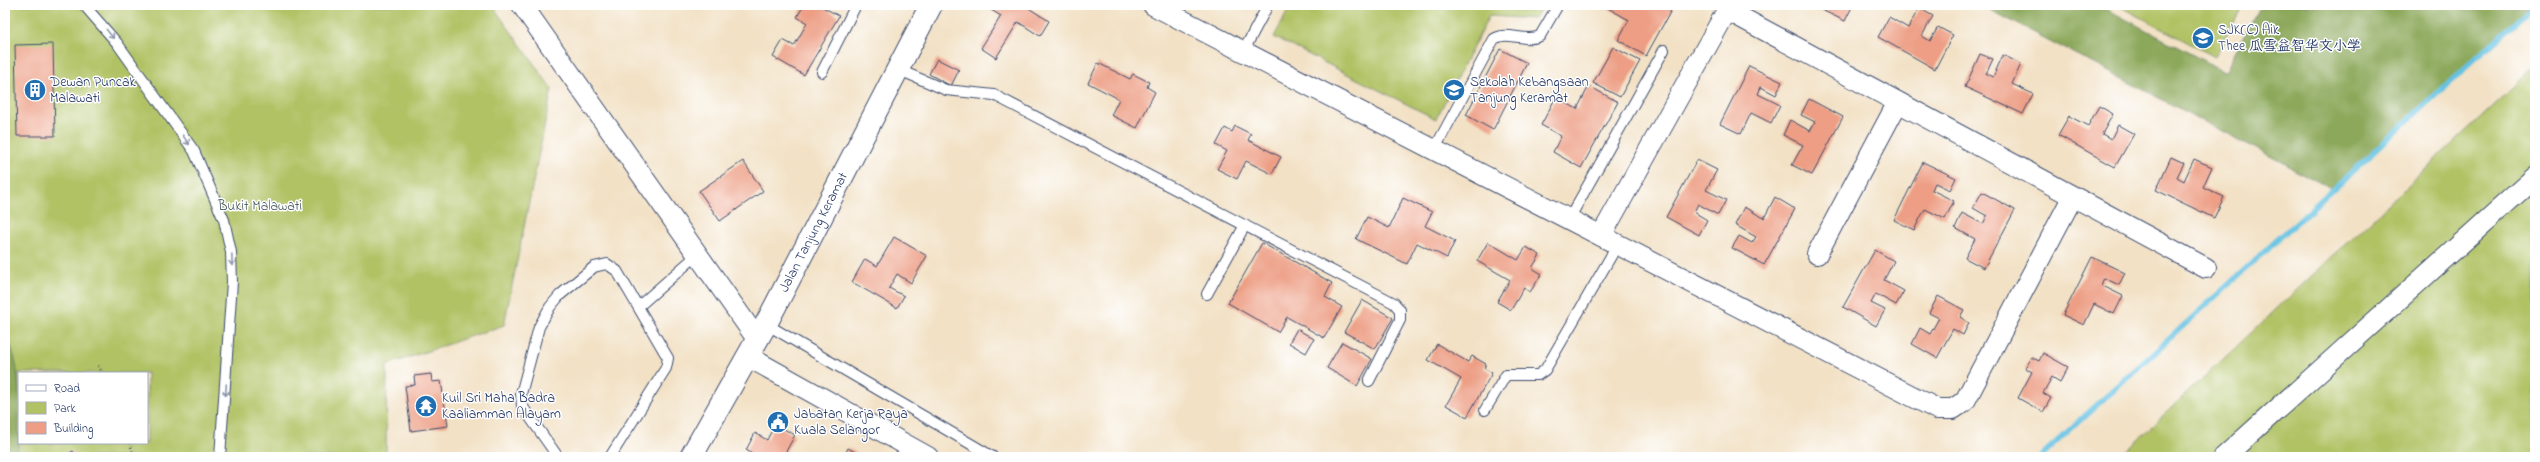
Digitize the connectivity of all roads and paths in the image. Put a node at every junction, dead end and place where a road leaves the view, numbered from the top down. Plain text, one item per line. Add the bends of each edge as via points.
1 (84, 5) edge
2 (522, 5) edge
3 (856, 5) edge
4 (932, 5) edge
5 (1153, 5) edge
6 (1268, 5) edge
7 (1558, 5) edge
8 (1728, 8) edge
9 (1664, 50) dead end
10 (1243, 52) junction
11 (897, 69) junction
12 (822, 72) dead end
13 (1897, 104) junction
14 (1434, 150) junction
15 (2535, 177) edge
16 (2072, 198) junction
17 (1569, 219) junction
18 (1245, 225) junction
19 (1609, 240) junction
20 (1817, 254) dead end
21 (697, 255) junction
22 (2206, 268) dead end
23 (1207, 294) dead end
24 (639, 306) junction
25 (757, 339) junction
26 (98, 366) dead end
27 (102, 372) edge
28 (1369, 381) dead end
29 (1485, 410) dead end
30 (130, 444) edge
31 (134, 457) edge
32 (220, 457) edge
33 (558, 457) edge
34 (610, 457) edge
35 (691, 457) edge
36 (928, 457) edge
37 (993, 457) edge
38 (2224, 457) edge

1 -> 32 lane via 117,43 194,151 224,220 231,252 232,282
2 - 21 street
3 - 12 lane
4 - 11 street, Jalan Tanjung Keramat
5 - 10 street
6 - 10 lane
7 - 14 lane via 1540,36 1534,39 1501,36 1494,39
8 - 13 street
8 - 19 street
9 - 17 lane
10 - 14 street
11 - 18 lane via 946,90 994,95
11 - 25 street, Jalan Tanjung Keramat
13 - 16 street
13 - 20 street
14 - 17 street
15 - 38 street
16 - 19 street via 1965,401 1960,406 1946,410 1937,409
16 - 22 street
17 - 19 street
18 - 23 lane
18 - 28 lane via 1398,306 1400,320
19 - 29 lane via 1545,370 1538,375 1506,375
21 - 24 lane
21 - 25 street
24 - 33 lane via 618,271 607,264 600,264 560,294 538,327 521,402
24 - 34 lane via 666,354 668,363
25 - 35 street, Jalan Tanjung Keramat
25 - 36 street
25 - 37 lane
26 - 27 path
30 - 31 path

